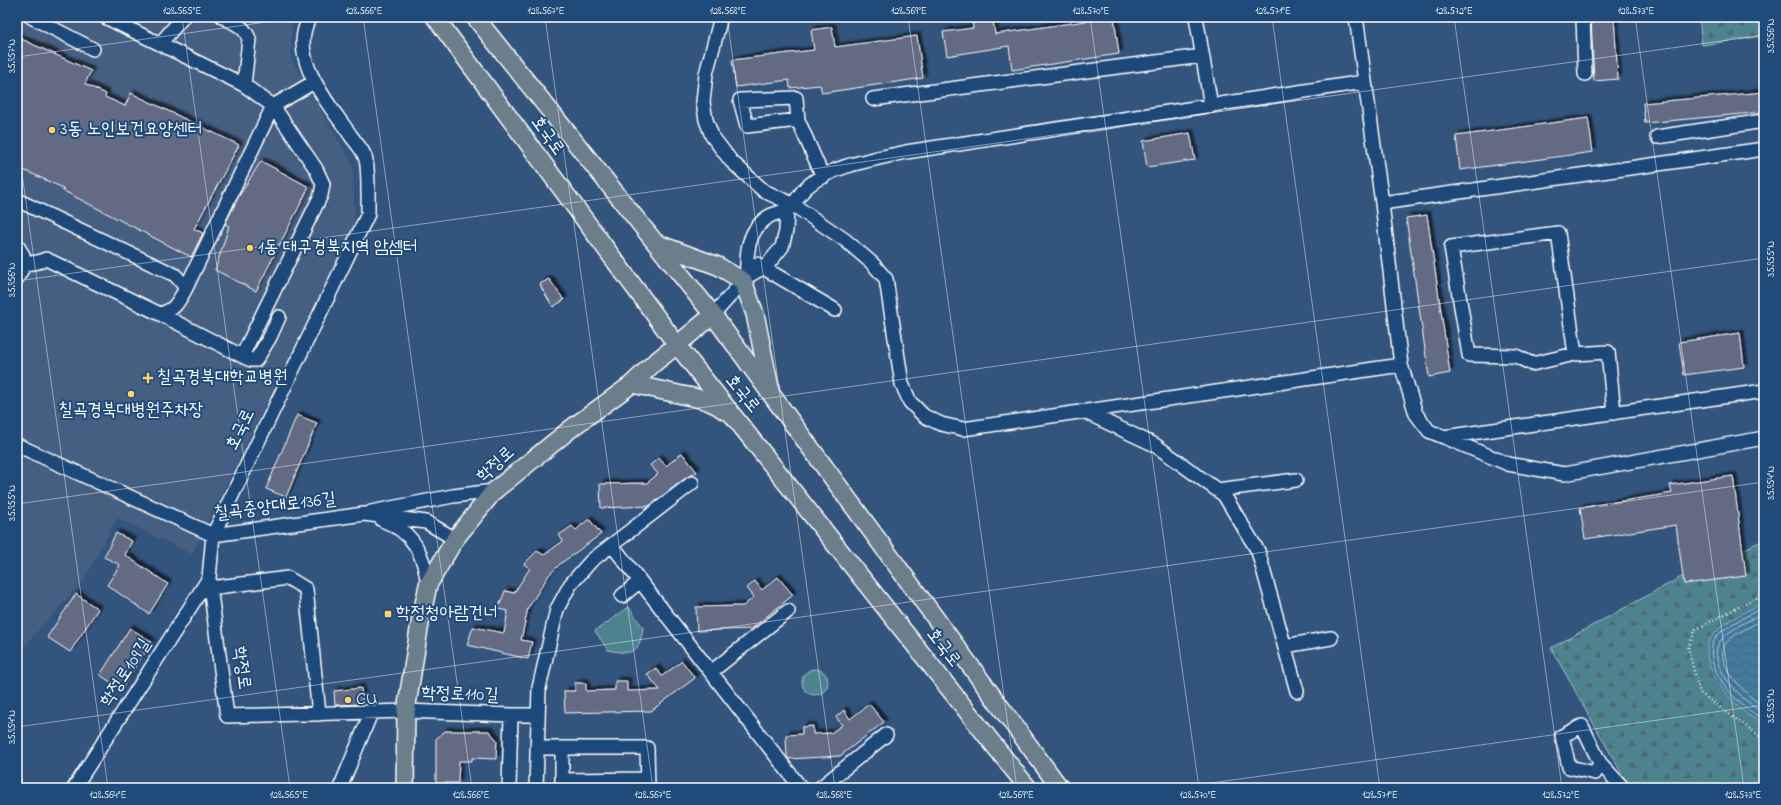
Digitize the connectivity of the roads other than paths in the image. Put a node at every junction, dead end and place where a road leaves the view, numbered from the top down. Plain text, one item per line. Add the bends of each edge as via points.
1 (32, 17) edge
2 (105, 17) edge
3 (183, 17) edge
4 (223, 17) edge
5 (310, 17) edge
6 (435, 17) edge
7 (475, 17) edge
8 (721, 17) edge
9 (1196, 17) edge
10 (1356, 17) edge
11 (1583, 17) edge
12 (124, 21) edge
13 (160, 44) junction
14 (93, 49) dead end
15 (1202, 56) junction
16 (1585, 74) dead end
17 (314, 82) junction
18 (1364, 82) junction
19 (244, 85) junction
20 (873, 99) dead end
21 (273, 106) junction
22 (1211, 106) junction
23 (798, 120) dead end
24 (1764, 121) edge
25 (1657, 136) dead end
26 (1764, 149) edge
27 (823, 177) junction
28 (17, 200) edge
29 (1382, 203) junction
30 (790, 207) junction
31 (656, 244) junction
32 (18, 245) edge
33 (746, 256) junction
34 (46, 259) junction
35 (24, 264) junction
36 (762, 268) junction
37 (17, 278) edge
38 (745, 279) junction
39 (185, 290) junction
40 (834, 310) dead end
41 (160, 314) junction
42 (713, 315) junction
43 (280, 317) dead end
44 (677, 346) junction
45 (1575, 354) junction
46 (242, 356) junction
47 (1401, 365) junction
48 (632, 384) junction
49 (1764, 392) edge
50 (772, 396) junction
51 (1083, 411) junction
52 (1614, 413) junction
53 (743, 428) junction
54 (1444, 437) junction
55 (1764, 438) edge
56 (17, 445) edge
57 (1296, 480) dead end
58 (692, 483) dead end
59 (1217, 490) junction
60 (494, 491) junction
61 (364, 514) junction
62 (212, 535) junction
63 (455, 538) junction
64 (612, 546) junction
65 (640, 581) junction
66 (209, 583) junction
67 (428, 584) junction
68 (622, 596) dead end
69 (788, 611) dead end
70 (1331, 638) dead end
71 (1285, 646) junction
72 (711, 672) junction
73 (1298, 690) dead end
74 (406, 711) junction
75 (371, 713) junction
76 (319, 714) junction
77 (511, 715) junction
78 (538, 715) junction
79 (886, 735) dead end
80 (537, 748) junction
81 (562, 748) junction
82 (1600, 763) dead end
83 (648, 783) edge
84 (74, 788) edge
85 (340, 788) edge
86 (405, 788) edge
87 (509, 788) edge
88 (536, 788) edge
89 (801, 788) edge
90 (820, 788) edge
91 (1028, 788) edge
92 (1060, 788) edge
93 (1623, 788) edge

1 - 14 street
2 - 12 street
3 - 13 street
4 - 19 street via 239,25 249,39
5 - 17 street, 호국로 via 305,26 304,50 305,60
6 - 44 main road, 호국로
7 - 31 main road, 호국로
8 - 30 street via 706,74 703,102 706,120 712,136 731,161 764,191
9 - 15 street
10 - 18 street
11 - 16 street
12 - 13 street
13 - 19 street
15 - 20 street
15 - 22 street
17 - 21 street
17 - 62 street, 호국로 via 366,157 368,214
18 - 22 street
18 - 29 street
19 - 21 street
21 - 39 street
21 - 46 street via 316,169 323,184 322,196
22 - 27 street via 906,152 834,170
23 - 27 street
24 - 25 street
26 - 29 street
27 - 30 street via 808,186
28 - 39 street via 175,275
29 - 47 street
30 - 33 street via 768,216 757,226 749,240
30 - 36 street via 782,247
30 - 51 street via 845,240 886,279 902,384 910,402 924,416 941,424 962,428
31 - 38 main road via 718,266
31 - 42 main road, 호국로
32 - 34 street
32 - 35 street
33 - 36 street
33 - 38 street
34 - 35 street
34 - 41 street
35 - 37 street
36 - 38 street
36 - 40 street
38 - 42 street
38 - 50 main road
39 - 41 street via 178,304 168,312
41 - 46 street
42 - 44 main road, 학정로
42 - 50 main road, 호국로
43 - 46 street via 256,360
44 - 48 main road, 학정로
44 - 53 main road, 호국로
45 - 45 street via 1558,233 1451,247 1469,355 1516,356 1532,364
45 - 52 street via 1608,352
47 - 51 street
47 - 54 street via 1416,414 1429,430
48 - 53 main road via 699,397 718,405
48 - 60 main road, 학정로 via 573,427
49 - 52 street
50 - 92 main road, 호국로
51 - 59 street via 1155,445
52 - 54 street
53 - 91 main road, 호국로
54 - 55 street via 1508,464 1564,474
56 - 62 street, 칠곡중앙대로136길
57 - 59 street
58 - 64 street
59 - 71 street via 1224,495 1258,551
60 - 61 street via 453,496
60 - 63 main road, 학정로
61 - 62 street, 칠곡중앙대로136길
61 - 63 street, 칠곡중앙대로136길 via 426,522
61 - 67 street via 395,525 414,543 426,566
62 - 66 street, 학정로
63 - 67 main road, 학정로
64 - 65 street
64 - 78 street via 591,561 570,585 558,609 539,688
65 - 68 street
65 - 72 street
66 - 76 street via 288,578 306,589
66 - 76 street, 학정로 via 227,716
66 - 84 street, 학정로109길
67 - 74 main road, 학정로
69 - 72 street
70 - 71 street
71 - 73 street
72 - 89 street
74 - 75 street, 학정로
74 - 77 street, 학정로110길
74 - 86 main road, 학정로
75 - 76 street, 학정로
75 - 85 street
77 - 78 street
77 - 87 street, 학정로110길
78 - 80 street
79 - 90 street
80 - 81 street
80 - 88 street
81 - 83 street via 562,780
81 - 83 street via 647,748
82 - 93 street

